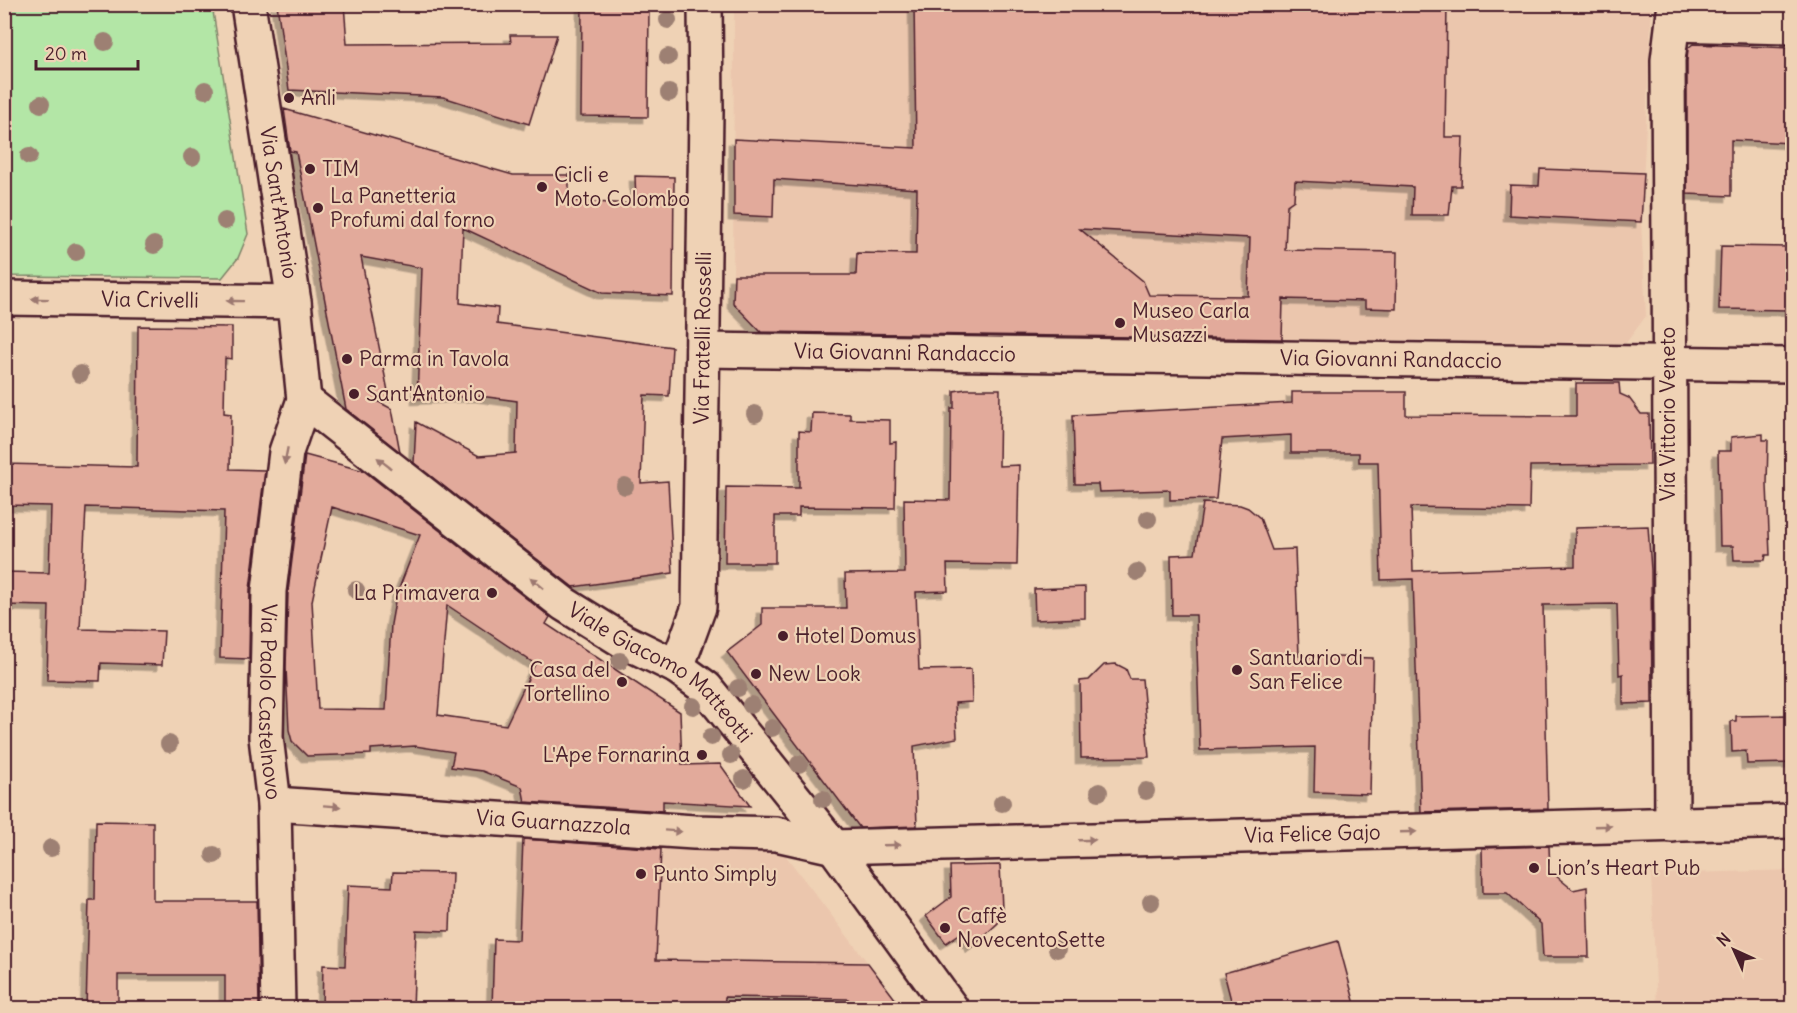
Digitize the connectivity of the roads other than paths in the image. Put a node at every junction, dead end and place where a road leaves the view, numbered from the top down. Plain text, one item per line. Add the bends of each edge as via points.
1 (249, 4) edge
2 (705, 4) edge
3 (1674, 14) edge
4 (1792, 27) edge
5 (4, 298) edge
6 (294, 302) junction
7 (703, 350) junction
8 (1668, 364) junction
9 (1792, 365) edge
10 (304, 400) junction
11 (677, 667) junction
12 (274, 804) junction
13 (1792, 821) edge
14 (1672, 825) junction
15 (834, 847) junction
16 (278, 1008) edge
17 (951, 1008) edge

1 - 6 street, Via Sant'Antonio
2 - 7 street, Via Fratelli Rosselli
3 - 4 street
3 - 8 street, Via Vittorio Veneto via 1668,60
6 -> 5 street, Via Crivelli
6 - 10 street, Via Sant'Antonio
7 - 8 street, Via Giovanni Randaccio
7 - 11 street, Via Fratelli Rosselli via 699,607
8 - 9 street, Via Giovanni Randaccio
8 - 14 street, Via Vittorio Veneto
11 -> 10 street, Viale Giacomo Matteotti via 622,640 564,604
10 -> 12 street, Via Paolo Castelnovo via 286,452 269,591 266,737
11 - 15 street, Viale Giacomo Matteotti via 706,688
12 -> 15 street, Via Guarnazzola via 776,834
12 - 16 street, Via Paolo Castelnovo
13 - 14 street, Via Felice Gajo
15 -> 14 street, Via Felice Gajo
15 - 17 street, Viale Giacomo Matteotti

